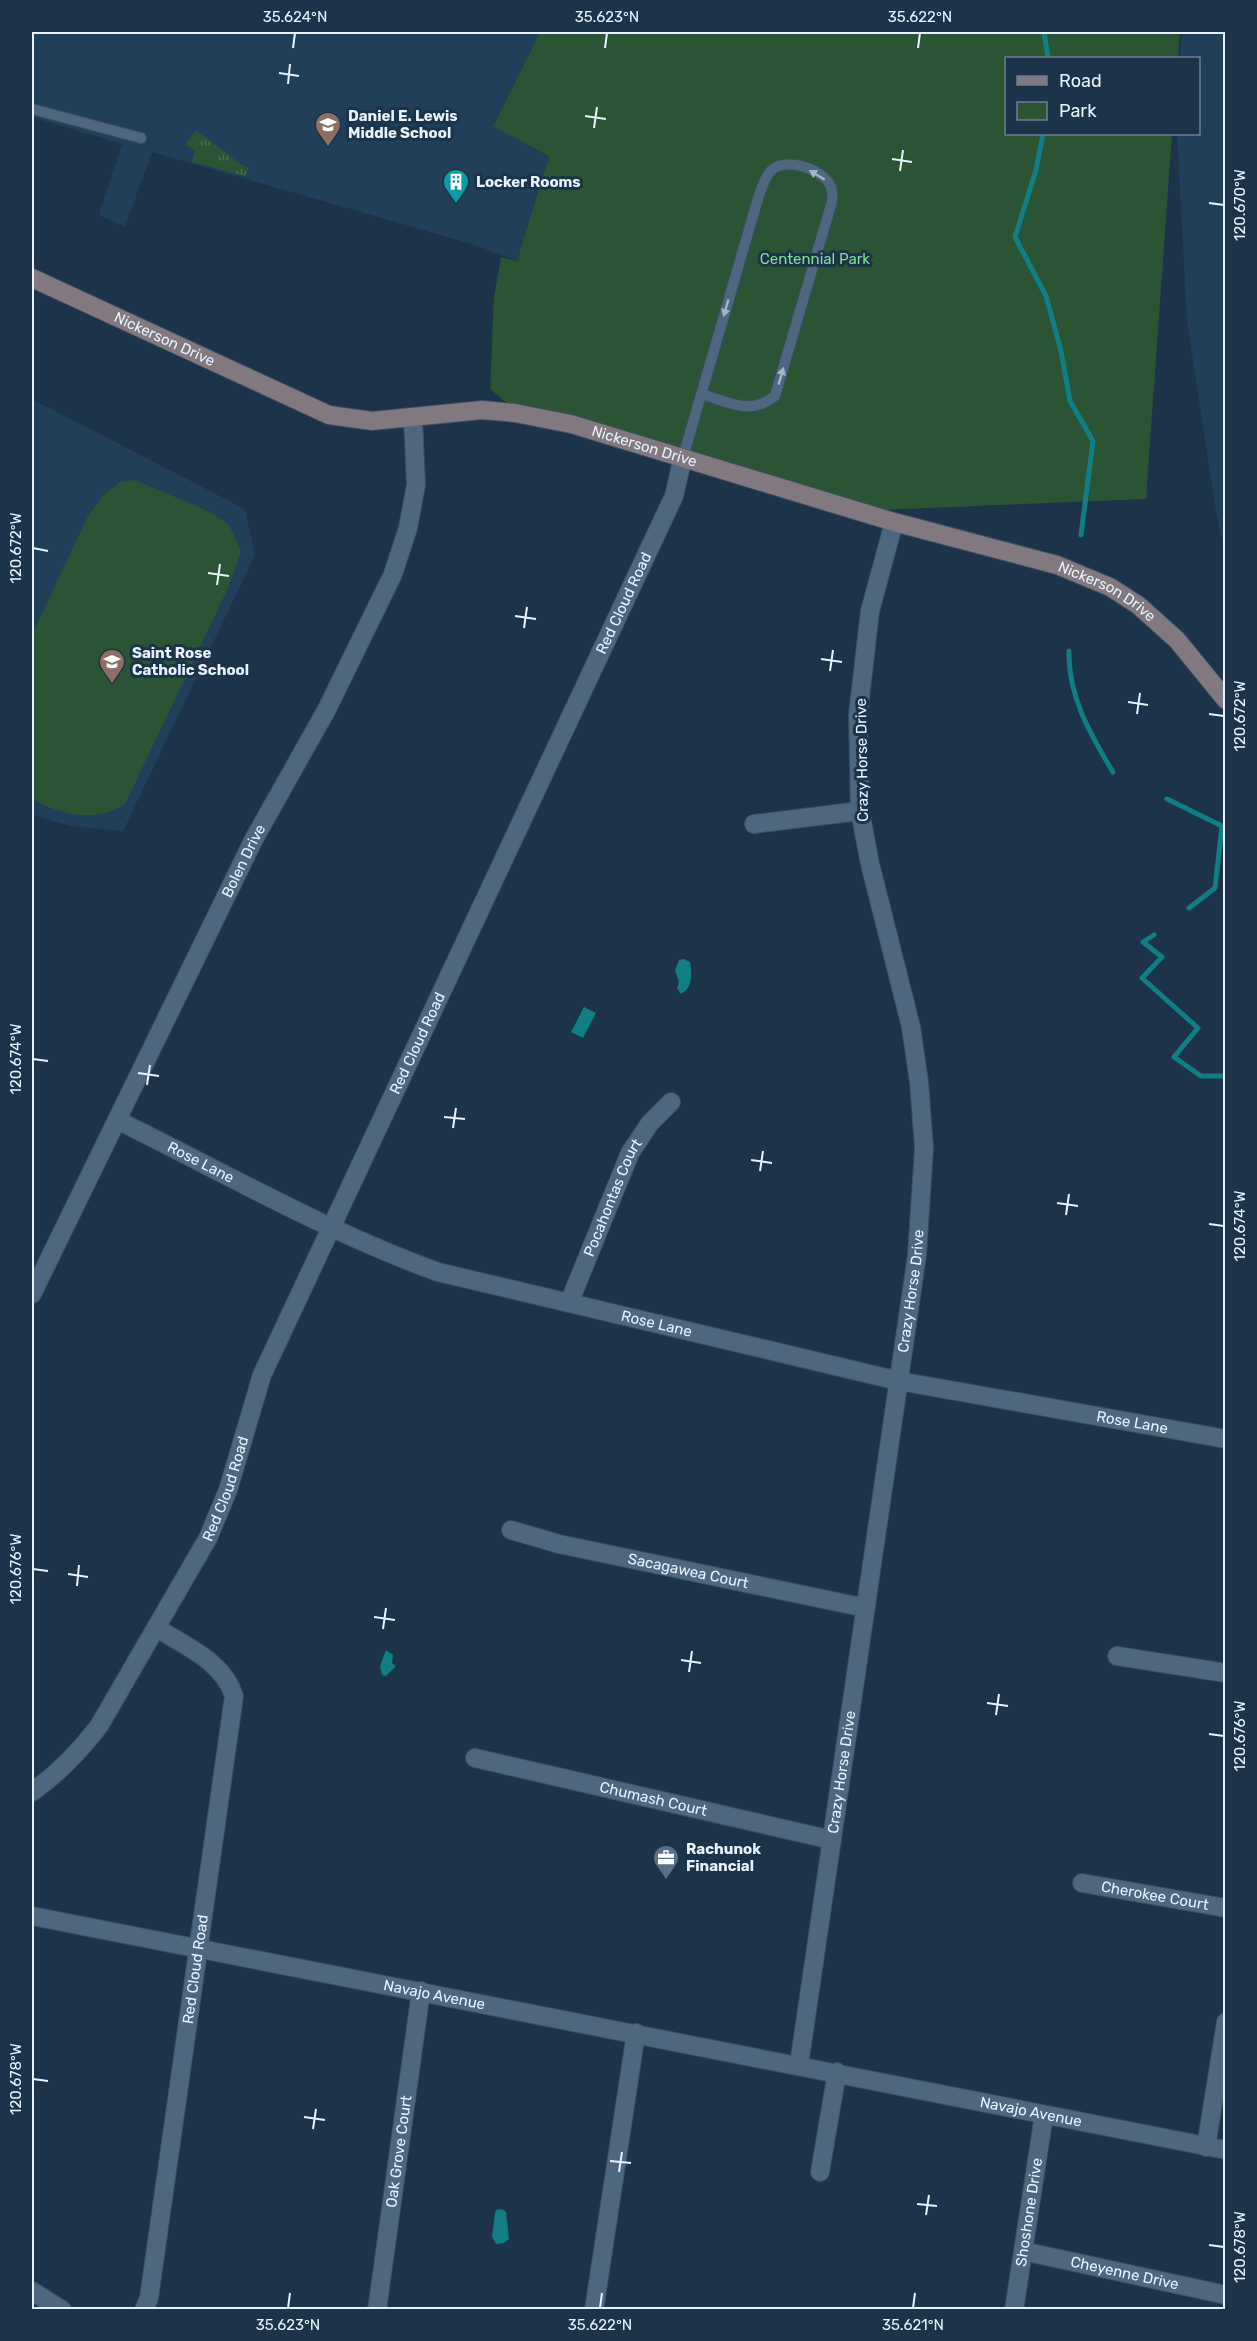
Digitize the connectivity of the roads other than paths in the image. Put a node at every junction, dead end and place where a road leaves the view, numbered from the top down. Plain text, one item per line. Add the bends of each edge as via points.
1 (32, 110) edge
2 (141, 138) dead end
3 (32, 278) edge
4 (701, 394) junction
5 (413, 419) junction
6 (683, 457) junction
7 (894, 522) junction
8 (1226, 700) edge
9 (860, 811) junction
10 (754, 824) dead end
11 (671, 1102) dead end
12 (117, 1120) junction
13 (332, 1227) junction
14 (32, 1294) edge
15 (569, 1304) junction
16 (899, 1381) junction
17 (1226, 1439) edge
18 (511, 1530) dead end
19 (866, 1608) junction
20 (157, 1628) junction
21 (1117, 1656) dead end
22 (1226, 1673) edge
23 (475, 1758) dead end
24 (32, 1792) edge
25 (832, 1840) junction
26 (1082, 1883) dead end
27 (1226, 1908) edge
28 (32, 1916) edge
29 (198, 1947) junction
30 (421, 1991) junction
31 (1226, 2022) edge
32 (636, 2033) junction
33 (799, 2065) junction
34 (837, 2072) junction
35 (1044, 2115) junction
36 (1206, 2147) junction
37 (1226, 2150) edge
38 (820, 2172) dead end
39 (1023, 2251) junction
40 (32, 2291) edge
41 (1226, 2295) edge
42 (62, 2310) edge
43 (144, 2310) edge
44 (377, 2310) edge
45 (594, 2310) edge
46 (1014, 2310) edge

1 - 2 lane
3 - 5 street, Nickerson Drive via 328,415 372,421
4 -> 4 lane via 751,408 764,405 775,396 831,205 832,190 814,171 789,164 776,167 767,176
4 - 6 lane
5 - 6 street, Nickerson Drive via 482,410 515,413 571,424
5 - 12 street, Bolen Drive via 416,485 408,528 393,574 327,709 254,839
6 - 7 street, Nickerson Drive
6 - 13 street, Red Cloud Road via 674,496
7 - 8 street, Nickerson Drive via 1057,565 1110,586 1177,640
7 - 9 street, Crazy Horse Drive via 870,611 858,715
9 - 10 street
9 - 16 street, Crazy Horse Drive via 911,1027 924,1149 917,1255
11 - 15 street, Pocahontas Court via 650,1123 630,1153
12 - 13 street, Rose Lane
12 - 14 street, Bolen Drive
13 - 15 street, Rose Lane via 438,1272
13 - 20 street, Red Cloud Road via 262,1375 228,1490 208,1538
15 - 16 street, Rose Lane
16 - 17 street, Rose Lane
16 - 19 street, Crazy Horse Drive
18 - 19 street, Sacagawea Court via 559,1544
19 - 25 street, Crazy Horse Drive
20 - 24 street, Red Cloud Road via 79,1753
20 - 29 street, Red Cloud Road via 216,1666 229,1680 234,1696
21 - 22 street
23 - 25 street, Chumash Court
25 - 33 street, Crazy Horse Drive
26 - 27 street, Cherokee Court
28 - 29 street, Navajo Avenue
29 - 30 street, Navajo Avenue
29 - 43 street, Red Cloud Road via 149,2298
30 - 32 street, Navajo Avenue
30 - 44 street, Oak Grove Court
31 - 36 street
32 - 33 street, Navajo Avenue
32 - 45 street
33 - 34 street, Navajo Avenue
34 - 35 street, Navajo Avenue
34 - 38 street
35 - 36 street, Navajo Avenue
35 - 39 street, Shoshone Drive
36 - 37 street, Navajo Avenue
39 - 41 street, Cheyenne Drive
39 - 46 street, Shoshone Drive
40 - 42 street

